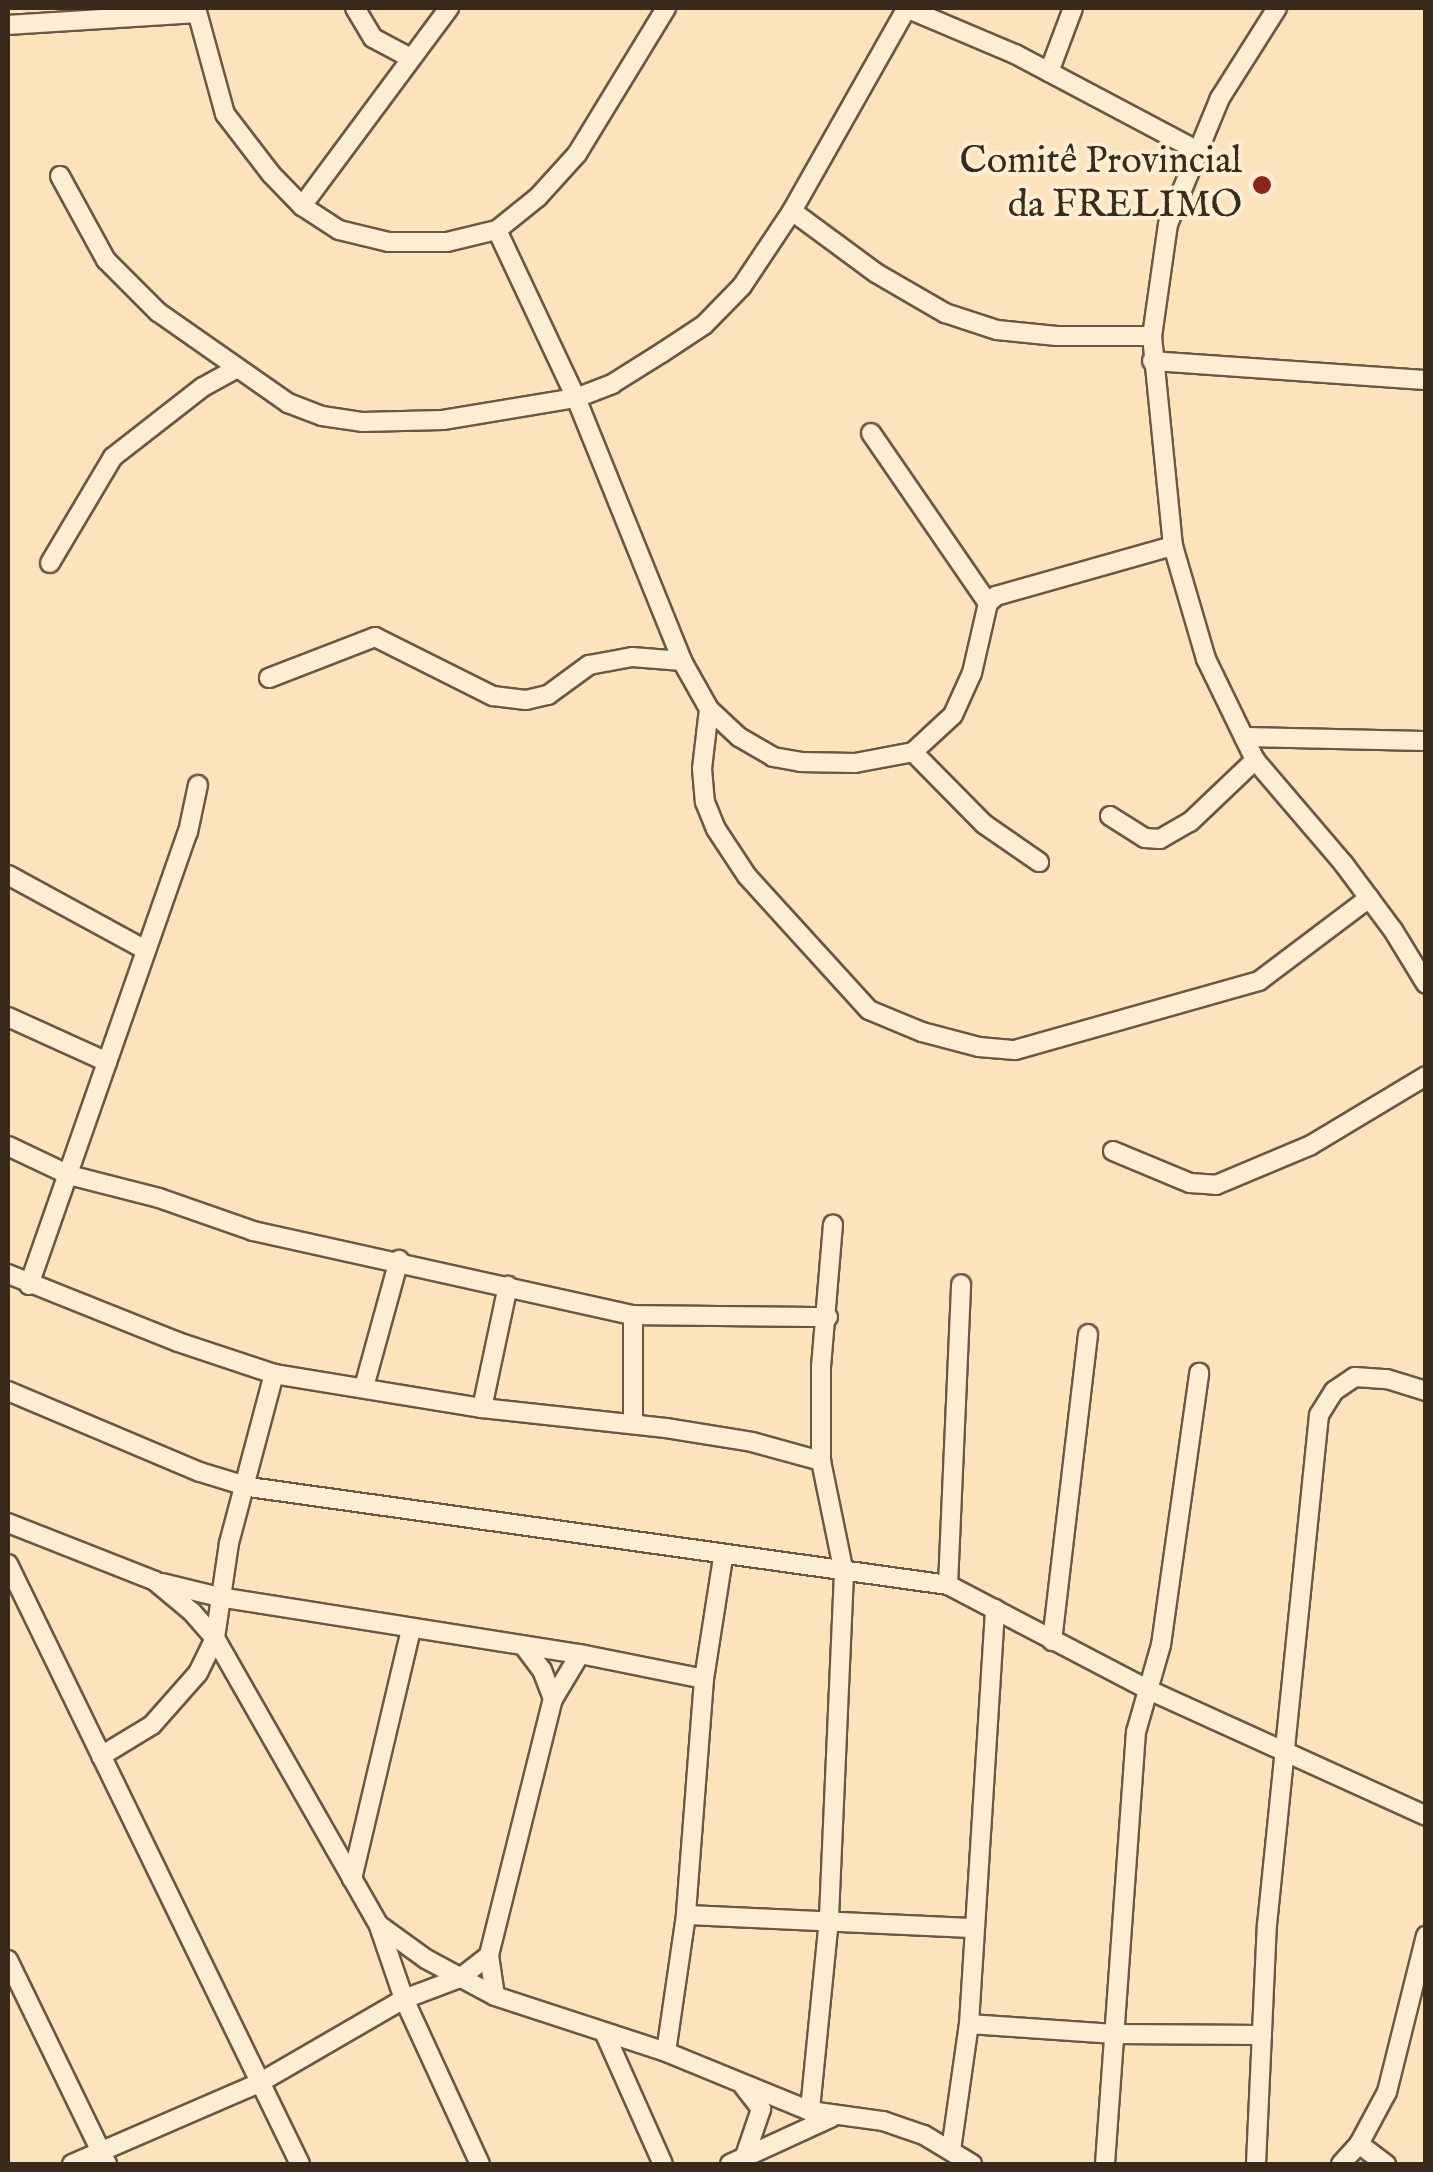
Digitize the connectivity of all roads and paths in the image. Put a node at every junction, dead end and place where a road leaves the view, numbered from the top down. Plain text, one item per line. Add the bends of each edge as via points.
1 (355, 8) edge
2 (449, 8) edge
3 (666, 8) edge
4 (907, 8) edge
5 (1072, 8) edge
6 (1277, 8) edge
7 (197, 10) edge
8 (8, 25) edge
9 (408, 57) junction
10 (1048, 72) junction
11 (1196, 150) junction
12 (60, 176) dead end
13 (302, 206) junction
14 (792, 211) junction
15 (498, 230) junction
16 (1152, 336) junction
17 (1152, 361) junction
18 (235, 369) junction
19 (1426, 380) edge
20 (576, 398) junction
21 (871, 433) dead end
22 (1173, 546) junction
23 (50, 563) dead end
24 (988, 603) junction
25 (682, 660) junction
26 (269, 678) dead end
27 (709, 709) junction
28 (1244, 737) junction
29 (1426, 741) edge
30 (913, 752) junction
31 (1255, 760) junction
32 (198, 785) dead end
33 (1110, 816) dead end
34 (1040, 862) dead end
35 (8, 875) edge
36 (1369, 898) junction
37 (144, 949) junction
38 (1426, 984) edge
39 (8, 1018) edge
40 (106, 1062) junction
41 (1426, 1076) edge
42 (8, 1146) edge
43 (1113, 1151) dead end
44 (68, 1175) junction
45 (834, 1226) dead end
46 (399, 1260) junction
47 (8, 1274) edge
48 (961, 1284) dead end
49 (29, 1285) junction
50 (508, 1286) junction
51 (634, 1314) junction
52 (828, 1317) junction
53 (1088, 1334) dead end
54 (1198, 1372) dead end
55 (274, 1374) junction
56 (364, 1387) junction
57 (8, 1391) edge
58 (1426, 1392) edge
59 (482, 1408) junction
60 (633, 1423) junction
61 (821, 1460) junction
62 (242, 1485) junction
63 (8, 1523) edge
64 (724, 1556) junction
65 (8, 1564) edge
66 (844, 1573) junction
67 (156, 1581) junction
68 (948, 1585) junction
69 (220, 1597) junction
70 (995, 1609) junction
71 (411, 1630) junction
72 (216, 1638) junction
73 (1052, 1641) junction
74 (526, 1649) junction
75 (580, 1654) junction
76 (704, 1680) junction
77 (1150, 1690) junction
78 (553, 1699) junction
79 (1288, 1750) junction
80 (101, 1756) junction
81 (1426, 1816) edge
82 (352, 1879) junction
83 (686, 1916) junction
84 (829, 1919) junction
85 (379, 1925) junction
86 (973, 1928) junction
87 (1426, 1936) edge
88 (488, 1956) junction
89 (8, 1960) edge
90 (460, 1978) junction
91 (495, 1996) junction
92 (404, 1999) junction
93 (969, 2024) junction
94 (605, 2034) junction
95 (1116, 2034) junction
96 (1262, 2034) junction
97 (666, 2052) junction
98 (259, 2083) junction
99 (739, 2083) junction
100 (810, 2111) junction
101 (832, 2118) junction
102 (1359, 2144) junction
103 (951, 2150) junction
104 (104, 2158) edge
105 (750, 2159) edge
106 (72, 2164) edge
107 (300, 2164) edge
108 (480, 2164) edge
109 (663, 2164) edge
110 (972, 2164) edge
111 (1105, 2164) edge
112 (1256, 2164) edge
113 (1341, 2164) edge
114 (1386, 2164) edge

1 - 9 street via 373,38
2 - 9 street
3 - 15 street via 577,154
4 - 10 street
4 - 14 street
5 - 10 street
6 - 11 street
7 - 8 street
7 - 13 street via 226,114
9 - 13 street
10 - 11 street
11 - 16 street via 1168,224
12 - 18 street via 106,260 158,312
13 - 15 street via 340,230 389,242 447,242
14 - 16 street via 945,313 997,330
14 - 20 street via 742,286 704,324 612,384
15 - 20 street
16 - 17 street
17 - 19 street
17 - 22 street
18 - 20 street via 288,403 362,422 443,420
18 - 23 street via 112,457
20 - 25 street
21 - 24 street
22 - 24 street
22 - 28 street via 1206,659
24 - 30 street via 972,673 952,715
25 - 26 street via 632,657 589,666 548,695 526,700 493,696 375,637
25 - 27 street
27 - 30 street via 739,737 787,760 855,763
27 - 36 street via 705,802 746,876 869,1010 922,1032 1015,1050 1259,981
28 - 29 street
28 - 31 street
30 - 34 street via 984,824
31 - 33 street via 1190,822 1160,839 1145,838
31 - 36 street
32 - 37 street via 188,832
35 - 37 street
36 - 38 street
37 - 40 street
39 - 40 street
40 - 44 street
41 - 43 street via 1312,1145 1216,1184 1190,1183
42 - 44 street
44 - 46 street via 292,1241
44 - 49 street
45 - 52 street
46 - 50 street
46 - 56 street
47 - 49 street
48 - 68 street
49 - 55 street
50 - 51 street
50 - 59 street
51 - 52 street
51 - 60 street
52 - 61 street
53 - 73 street
54 - 77 street
55 - 56 street
55 - 62 street
56 - 59 street
57 - 62 street
58 - 79 street via 1354,1377 1334,1391 1319,1415
59 - 60 street
60 - 61 street
61 - 66 street
62 - 64 street
62 - 69 street
63 - 67 street
64 - 66 street
64 - 76 street
65 - 80 street
66 - 68 street
66 - 84 street
67 - 69 street
67 - 72 street
68 - 70 street
69 - 71 street
69 - 72 street
70 - 73 street
70 - 86 street
71 - 74 street
71 - 82 street
72 - 80 street via 198,1673 152,1725
72 - 82 street
73 - 77 street
74 - 75 street
74 - 78 street
75 - 76 street
75 - 78 street
76 - 83 street
77 - 79 street
77 - 95 street via 1136,1732
78 - 88 street
79 - 81 street
79 - 96 street
80 - 98 street
82 - 85 street
83 - 84 street
83 - 97 street
84 - 86 street
84 - 100 street
85 - 90 street
85 - 92 street
86 - 93 street
87 - 102 street via 1388,2092
88 - 90 street
88 - 91 street
89 - 104 street
90 - 91 street
90 - 92 street
91 - 94 street
92 - 98 street
92 - 108 street
93 - 95 street
93 - 103 street
94 - 97 street
94 - 109 street
95 - 96 street
95 - 111 street
96 - 112 street
97 - 99 street
98 - 104 street
98 - 107 street
99 - 100 street
99 - 105 street via 761,2109
100 - 101 street
101 - 103 street via 883,2121
101 - 105 street
102 - 113 street
102 - 114 street
103 - 110 street
104 - 106 street

